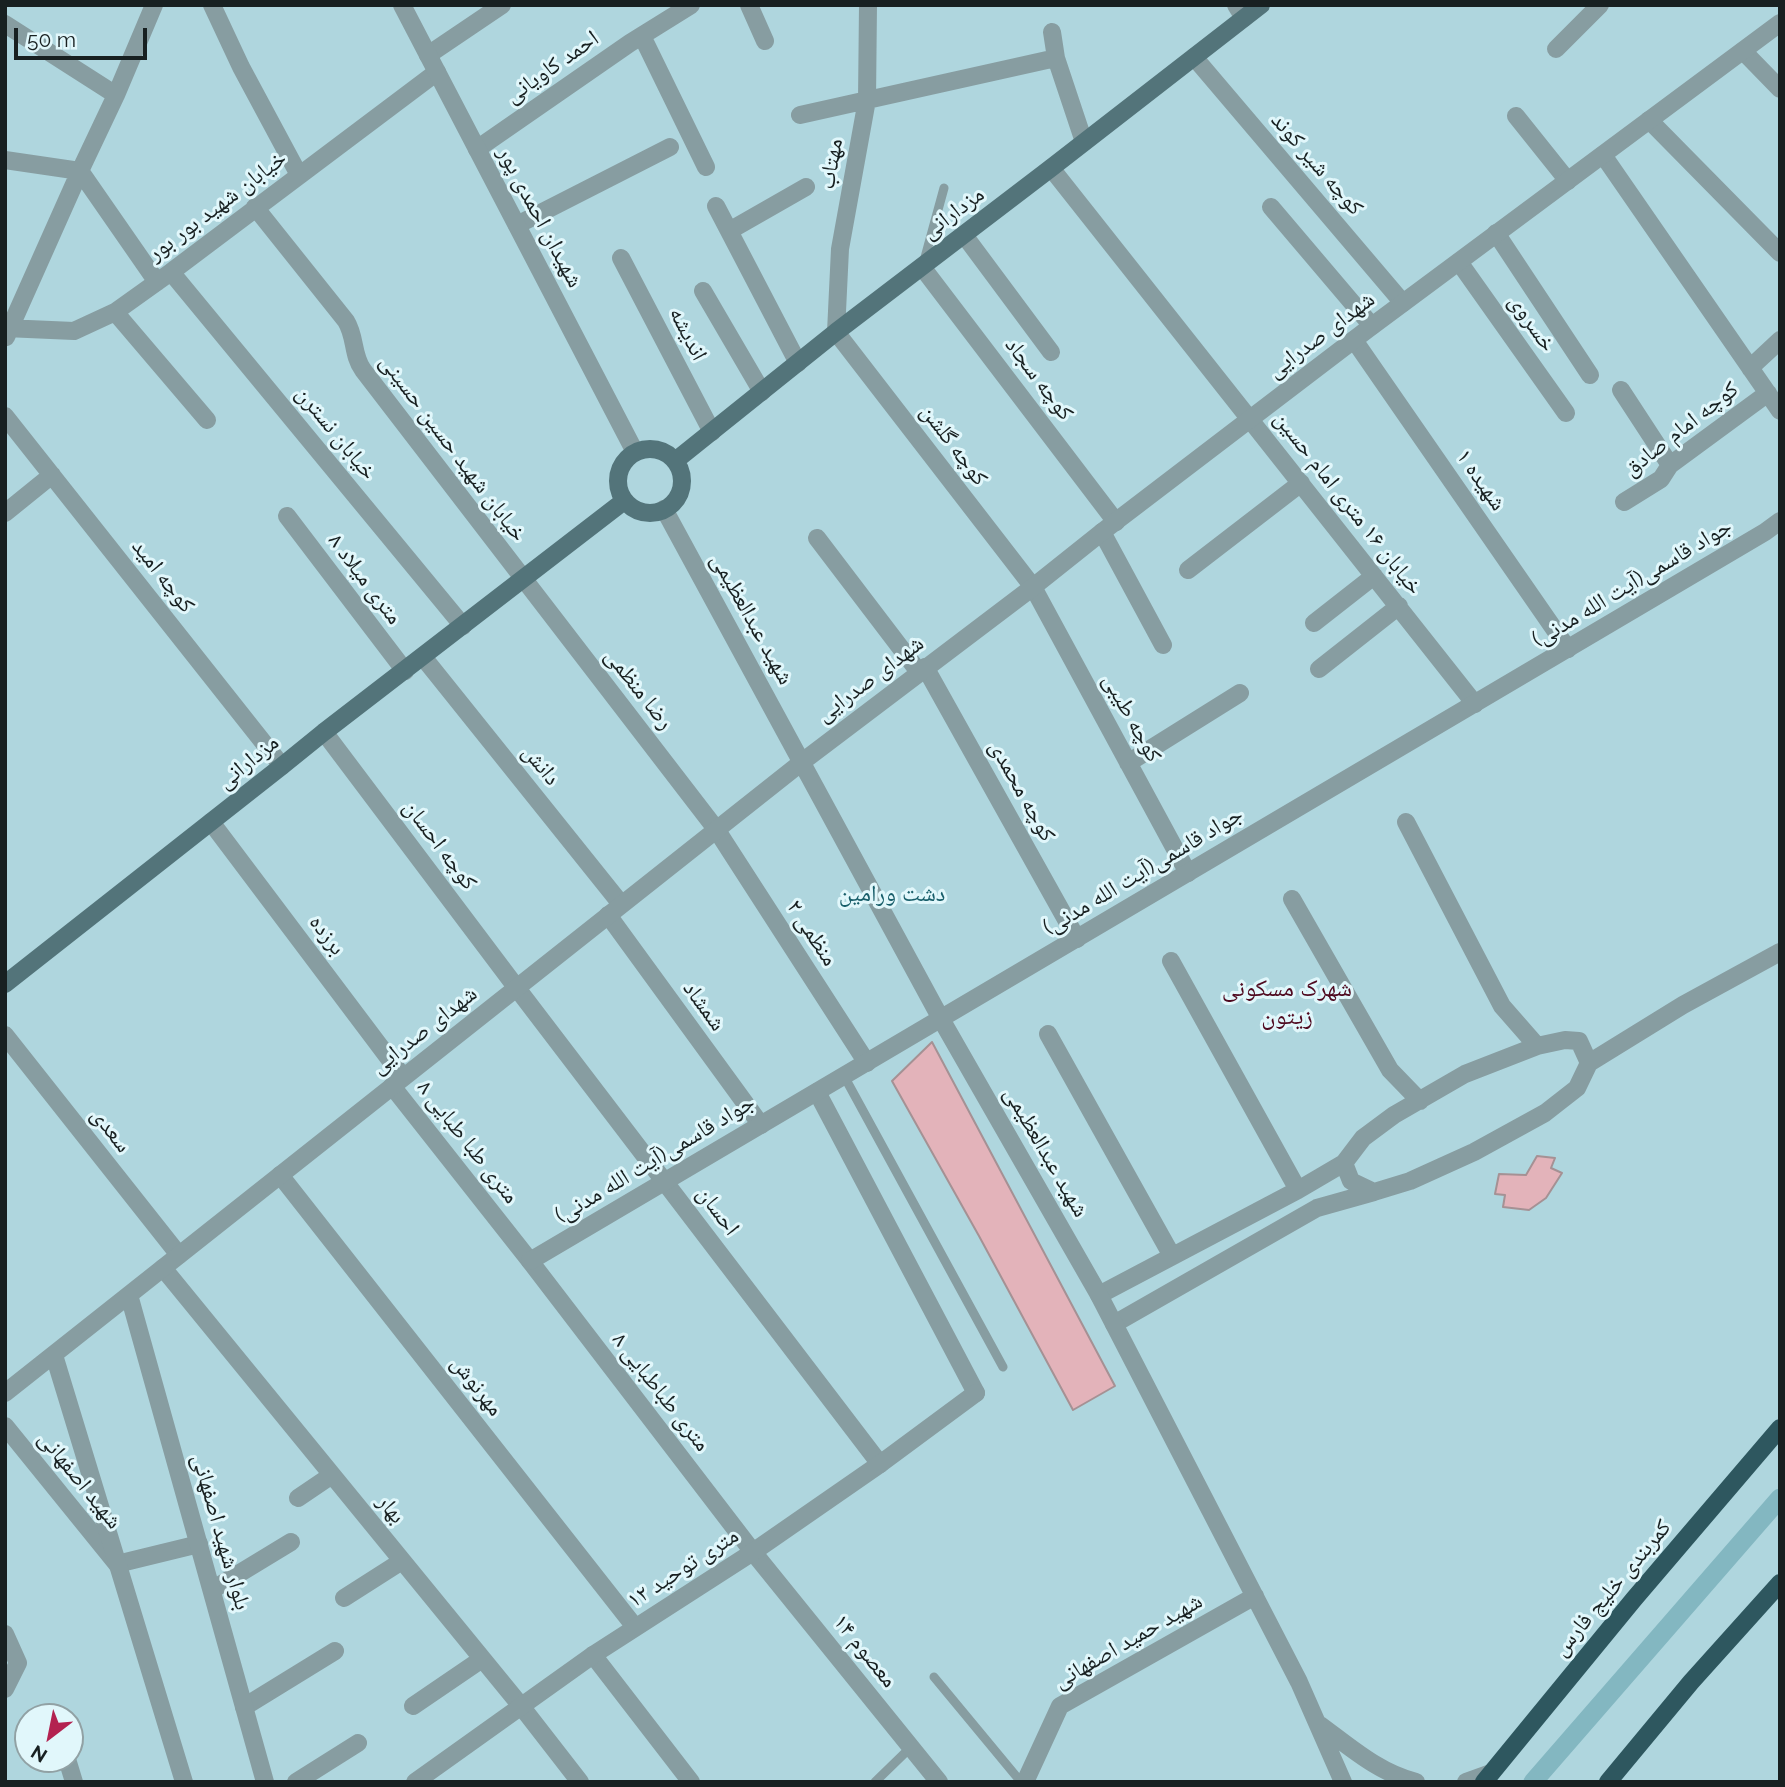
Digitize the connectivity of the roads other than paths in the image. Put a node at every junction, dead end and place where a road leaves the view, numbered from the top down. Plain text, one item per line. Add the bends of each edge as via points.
1 (154, 5) edge
2 (212, 5) edge
3 (402, 5) edge
4 (502, 5) edge
5 (691, 5) edge
6 (749, 5) edge
7 (868, 5) edge
8 (1261, 5) edge
9 (1600, 5) edge
10 (1240, 12) edge
11 (1780, 23) edge
12 (5, 24) edge
13 (1052, 32) dead end
14 (642, 36) junction
15 (765, 41) dead end
16 (1556, 49) dead end
17 (1743, 51) junction
18 (428, 55) junction
19 (1194, 57) junction
20 (1056, 58) junction
21 (437, 72) junction
22 (1780, 89) edge
23 (116, 95) junction
24 (867, 100) junction
25 (800, 115) dead end
26 (1517, 116) dead end
27 (1649, 120) junction
28 (1084, 142) junction
29 (670, 146) dead end
30 (477, 149) junction
31 (1603, 155) junction
32 (5, 160) edge
33 (706, 167) dead end
34 (1051, 168) junction
35 (80, 171) junction
36 (299, 175) junction
37 (1568, 181) junction
38 (806, 187) dead end
39 (944, 188) dead end
40 (716, 206) dead end
41 (1270, 206) dead end
42 (255, 207) junction
43 (517, 225) junction
44 (729, 231) junction
45 (1496, 233) junction
46 (964, 235) junction
47 (1780, 253) edge
48 (621, 258) dead end
49 (1459, 262) junction
50 (922, 267) junction
51 (164, 277) junction
52 (704, 291) dead end
53 (1403, 303) junction
54 (115, 312) junction
55 (1372, 326) junction
56 (6, 331) edge
57 (836, 332) junction
58 (1354, 340) junction
59 (1780, 340) edge
60 (1051, 352) dead end
61 (798, 363) junction
62 (1750, 368) junction
63 (1590, 375) dead end
64 (1620, 390) dead end
65 (762, 392) junction
66 (1768, 393) junction
67 (1780, 411) edge
68 (1566, 414) dead end
69 (5, 416) edge
70 (1251, 419) junction
71 (207, 420) dead end
72 (712, 432) junction
73 (635, 452) junction
74 (675, 460) junction
75 (1670, 466) junction
76 (52, 475) junction
77 (1301, 483) junction
78 (624, 501) junction
79 (1624, 502) dead end
80 (664, 509) junction
81 (5, 513) edge
82 (287, 516) dead end
83 (1780, 521) edge
84 (1109, 527) junction
85 (817, 538) dead end
86 (1188, 570) dead end
87 (1374, 576) junction
88 (523, 579) junction
89 (1032, 587) junction
90 (1399, 606) junction
91 (1314, 623) dead end
92 (463, 626) junction
93 (1163, 645) dead end
94 (1569, 649) junction
95 (423, 657) junction
96 (1319, 669) dead end
97 (922, 670) junction
98 (405, 671) junction
99 (1240, 693) dead end
100 (1475, 704) junction
101 (324, 732) junction
102 (802, 762) junction
103 (1128, 763) junction
104 (282, 766) junction
105 (211, 822) junction
106 (1406, 822) dead end
107 (716, 829) junction
108 (1188, 873) junction
109 (1292, 899) dead end
110 (615, 910) junction
111 (1077, 939) junction
112 (1780, 952) edge
113 (1171, 961) dead end
114 (5, 984) edge
115 (516, 988) junction
116 (942, 1019) junction
117 (1048, 1034) dead end
118 (5, 1035) edge
119 (1537, 1046) junction
120 (867, 1063) junction
121 (1589, 1063) junction
122 (844, 1076) junction
123 (398, 1082) junction
124 (817, 1092) junction
125 (1420, 1101) junction
126 (761, 1125) junction
127 (1343, 1163) junction
128 (281, 1175) junction
129 (664, 1182) junction
130 (1298, 1190) junction
131 (1374, 1192) junction
132 (179, 1255) junction
133 (1172, 1256) junction
134 (530, 1261) junction
135 (163, 1268) junction
136 (129, 1295) junction
137 (1100, 1295) junction
138 (1114, 1324) junction
139 (54, 1355) junction
140 (1003, 1367) dead end
141 (5, 1393) edge
142 (5, 1426) edge
143 (1780, 1428) edge
144 (880, 1464) junction
145 (332, 1475) junction
146 (298, 1498) dead end
147 (291, 1542) dead end
148 (199, 1544) junction
149 (753, 1552) junction
150 (402, 1561) junction
151 (117, 1564) junction
152 (1780, 1583) edge
153 (212, 1590) junction
154 (1255, 1596) junction
155 (344, 1598) dead end
156 (635, 1627) junction
157 (5, 1634) edge
158 (335, 1651) dead end
159 (593, 1655) junction
160 (482, 1658) junction
161 (934, 1677) dead end
162 (5, 1689) edge
163 (412, 1706) dead end
164 (521, 1706) junction
165 (244, 1707) junction
166 (1318, 1723) junction
167 (358, 1743) dead end
168 (911, 1747) junction
169 (1487, 1777) edge
170 (184, 1782) edge
171 (265, 1782) edge
172 (296, 1782) edge
173 (415, 1782) edge
174 (580, 1782) edge
175 (691, 1782) edge
176 (875, 1782) edge
177 (939, 1782) edge
178 (1023, 1782) edge
179 (1343, 1782) edge
180 (1416, 1782) edge
181 (1466, 1782) edge
182 (1608, 1782) edge

1 - 23 street
2 - 36 street
3 - 18 street, شهیدان احمدی پور
4 - 18 street
5 - 14 street, احمد کاویانی
6 - 15 street
7 - 24 street, مهتاب
8 - 10 main road, مزدارانی
9 - 16 street
10 - 19 main road, مزدارانی
11 - 17 street, شهدای صدرایی
12 - 23 street
13 - 20 street
14 - 30 street, احمد کاویانی
14 - 33 street
17 - 22 street
17 - 27 street, شهدای صدرایی
18 - 21 street, شهیدان احمدی پور
19 - 28 main road, مزدارانی
19 - 53 street, کوچه شیر کوند
20 - 24 street
20 - 28 street
21 - 30 street, شهیدان احمدی پور
21 - 36 street, خیابان شهید بور بور
23 - 35 street
24 - 25 street
24 - 57 street, مهتاب via 840,249
26 - 37 street
27 - 31 street, شهدای صدرایی
27 - 47 street
28 - 34 main road, مزدارانی
29 - 43 street
30 - 43 street, شهیدان احمدی پور
31 - 37 street, شهدای صدرایی
31 - 62 street
32 - 35 street
34 - 46 main road, مزدارانی
34 - 70 street, خیابان ۱۶ متری امام حسین
35 - 51 street, خیابان نسترن
35 - 56 street
36 - 42 street, خیابان شهید بور بور
37 - 45 street, شهدای صدرایی
38 - 44 street
39 - 50 lane
40 - 44 street
41 - 55 street
42 - 51 street, خیابان شهید بور بور
42 - 88 street, خیابان شهید حسین حسینی via 346,321 358,363
43 - 73 street, شهیدان احمدی پور
44 - 61 street
45 - 49 street, شهدای صدرایی
45 - 63 street
46 - 50 main road, مزدارانی
46 - 60 street
48 - 72 street, اندیشه
49 - 53 street, شهدای صدرایی
49 - 68 street, خسروی
50 - 57 main road, مزدارانی
50 - 84 street, کوچه سجاد
51 - 54 street, خیابان شهید بور بور
51 - 92 street, خیابان نسترن
52 - 65 street
53 - 55 street, شهدای صدرایی
54 - 56 street, خیابان شهید بور بور via 74,331
54 - 71 street
55 - 58 street, شهدای صدرایی
57 - 61 main road, مزدارانی
57 - 89 street, کوچه گلشن
58 - 70 street, شهدای صدرایی
58 - 94 street, شهیده ۱
59 - 62 street
61 - 65 main road, مزدارانی
62 - 66 street
64 - 75 street
65 - 72 main road, مزدارانی
66 - 67 street
66 - 75 street, کوچه امام صادق
69 - 76 street, کوچه امید
70 - 77 street, خیابان ۱۶ متری امام حسین
70 - 84 street, شهدای صدرایی
72 - 74 main road, مزدارانی
73 - 74 main road via 653,448
73 - 78 main road via 621,464 617,477
74 - 80 main road via 682,485 678,497
75 - 79 street, کوچه امام صادق via 1661,479
76 - 81 street
76 - 104 street, کوچه امید
77 - 86 street
77 - 87 street, خیابان ۱۶ متری امام حسین
78 - 80 main road via 646,513
78 - 88 main road, مزدارانی
80 - 102 street, شهید عبدالعظیمی
82 - 98 street, ۸ متری میلاد
83 - 94 street, جواد قاسمی(آیت الله مدنی)
84 - 89 street, شهدای صدرایی
84 - 93 street, کوچه سجاد
85 - 97 street, کوچه محمدی
87 - 90 street, خیابان ۱۶ متری امام حسین
87 - 91 street
88 - 92 main road, مزدارانی
88 - 107 street, رضا منظمی
89 - 97 street, شهدای صدرایی
89 - 103 street, کوچه طیبی
90 - 96 street
90 - 100 street, خیابان ۱۶ متری امام حسین
92 - 95 main road, مزدارانی
94 - 100 street, جواد قاسمی(آیت الله مدنی)
95 - 98 main road, مزدارانی
95 - 110 street, دانش
97 - 102 street, شهدای صدرایی
97 - 111 street, کوچه محمدی
98 - 101 main road, مزدارانی
99 - 103 street
100 - 108 street, جواد قاسمی(آیت الله مدنی)
101 - 104 main road, مزدارانی
101 - 115 street, کوچه احسان
102 - 107 street, شهدای صدرایی
102 - 116 street, شهید عبدالعظیمی
103 - 108 street, کوچه طیبی
104 - 105 main road, مزدارانی
105 - 114 main road, مزدارانی
105 - 123 street, برزده
106 - 119 street via 1502,1006
107 - 110 street, شهدای صدرایی
107 - 120 street, منظمی ۲
108 - 111 street, جواد قاسمی(آیت الله مدنی)
109 - 125 street via 1390,1070
110 - 115 street, شهدای صدرایی
110 - 126 street, شمشاد
111 - 116 street, جواد قاسمی(آیت الله مدنی)
112 - 121 street
113 - 130 street
115 - 123 street, شهدای صدرایی
115 - 129 street, احسان
116 - 120 street, جواد قاسمی(آیت الله مدنی)
116 - 137 street, شهید عبدالعظیمی
117 - 133 street
118 - 132 street, سعدی
119 - 121 street via 1579,1041
119 - 125 street via 1465,1074
120 - 122 street, جواد قاسمی(آیت الله مدنی)
121 - 131 street via 1577,1088 1545,1113 1474,1153
122 - 124 street, جواد قاسمی(آیت الله مدنی)
122 - 140 lane
123 - 128 street, شهدای صدرایی
123 - 134 street, ۸ متری طبا طبایی
124 - 126 street, جواد قاسمی(آیت الله مدنی)
124 - 144 street, ۱۲ متری توحید via 976,1393
125 - 127 street via 1363,1138
126 - 129 street, جواد قاسمی(آیت الله مدنی)
127 - 130 street
127 - 131 street via 1351,1181
128 - 132 street, شهدای صدرایی
128 - 156 street, مهرنوش
129 - 134 street, جواد قاسمی(آیت الله مدنی)
129 - 144 street, احسان
130 - 133 street
131 - 138 street via 1317,1208
132 - 135 street, شهدای صدرایی
133 - 137 street
134 - 149 street, ۸ متری طباطبایی
135 - 136 street, شهدای صدرایی
135 - 145 street, بهار
136 - 139 street, شهدای صدرایی
136 - 148 street, بلوار شهید اصفهانی
137 - 138 street, شهید عبدالعظیمی
138 - 154 street, شهید عبدالعظیمی
139 - 141 street, شهدای صدرایی
139 - 151 street
142 - 151 street, شهید اصفهانی
143 - 169 main road, کمربندی خلیج فارس
144 - 149 street, ۱۲ متری توحید
145 - 146 street
145 - 150 street, بهار
147 - 153 street
148 - 151 street
148 - 153 street, بلوار شهید اصفهانی
149 - 156 street, ۱۲ متری توحید
149 - 168 street, ۱۴ معصوم
150 - 155 street
150 - 160 street, بهار
151 - 170 street
152 - 182 main road
153 - 165 street, بلوار شهید اصفهانی
154 - 166 street, شهید عبدالعظیمی
154 - 178 street, شهید حمید اصفهانی via 1059,1706
156 - 159 street, ۱۲ متری توحید
157 - 162 street via 18,1663
158 - 165 street
159 - 164 street, ۱۲ متری توحید
159 - 175 street
160 - 163 street
160 - 164 street, بهار
161 - 178 lane
164 - 173 street, ۱۲ متری توحید
164 - 174 street, بهار
165 - 171 street, بلوار شهید اصفهانی
166 - 179 street
166 - 180 street, شهید عبدالعظیمی via 1369,1761
167 - 172 street
168 - 176 lane
168 - 177 street, ۱۴ معصوم
169 - 181 street

